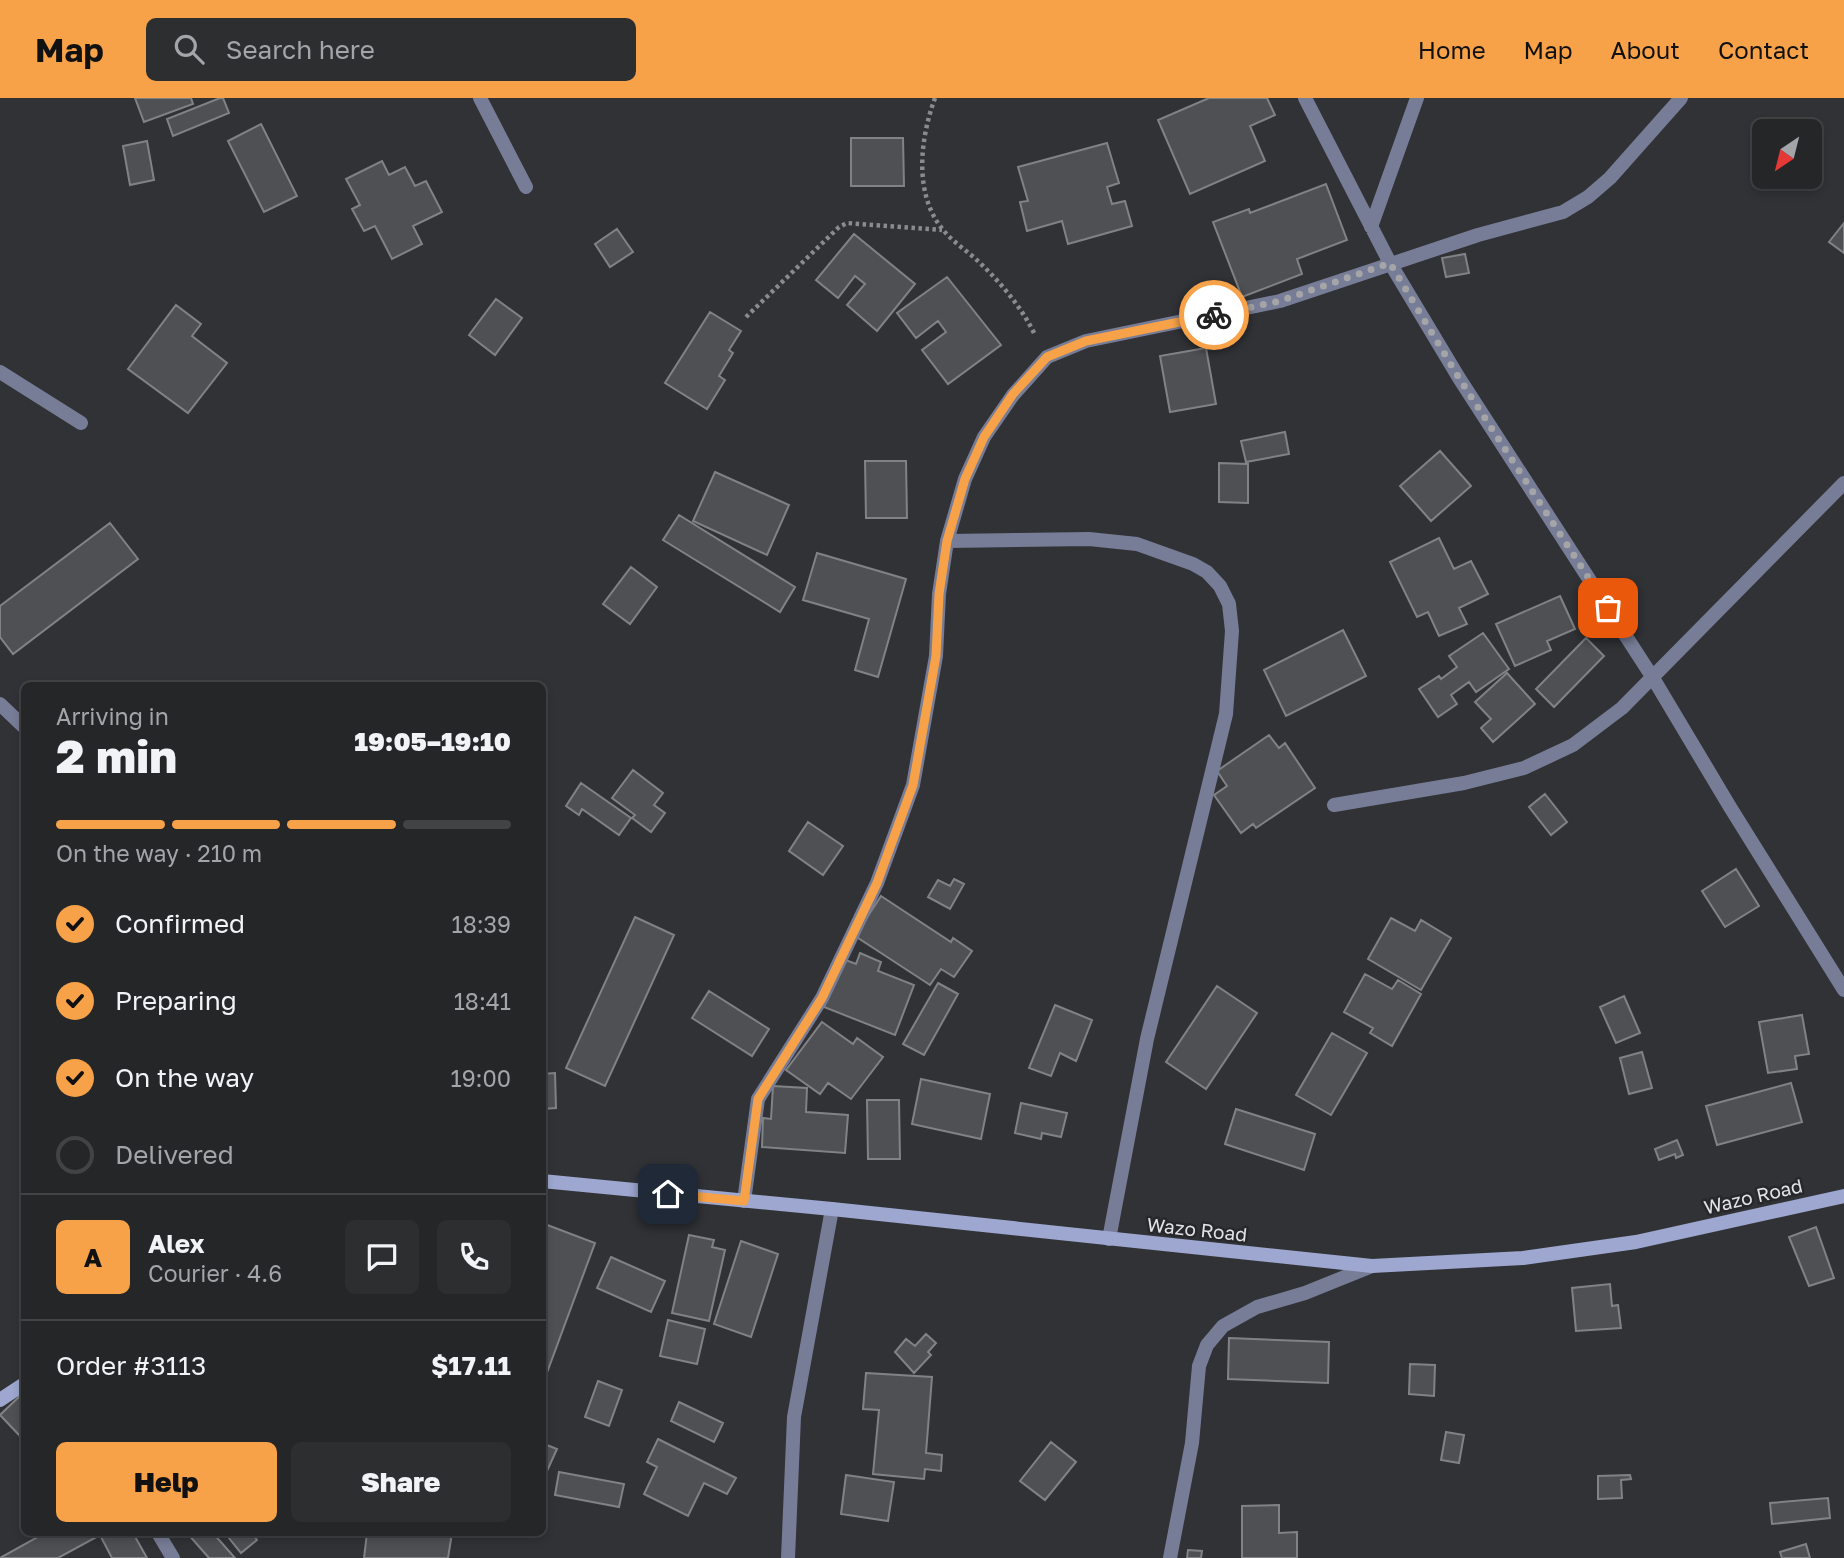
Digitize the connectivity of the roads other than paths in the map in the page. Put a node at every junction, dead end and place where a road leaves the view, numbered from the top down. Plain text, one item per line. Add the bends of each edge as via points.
1 (480, 98) edge
2 (1305, 98) edge
3 (1417, 98) edge
4 (1681, 98) edge
5 (526, 187) dead end
6 (1371, 227) junction
7 (1390, 263) junction
8 (0, 372) edge
9 (81, 423) dead end
10 (1844, 483) edge
11 (947, 541) junction
12 (1653, 678) junction
13 (0, 704) edge
14 (21, 724) edge
15 (1334, 805) dead end
16 (1844, 990) edge
17 (546, 1181) edge
18 (1844, 1196) edge
19 (744, 1201) junction
20 (832, 1209) junction
21 (1109, 1239) junction
22 (1372, 1266) junction
23 (21, 1386) edge
24 (0, 1401) edge
25 (160, 1536) edge
26 (173, 1558) edge
27 (788, 1558) edge
28 (1170, 1558) edge

1 - 5 street
2 - 6 street
3 - 6 street
4 - 7 street via 1610,178 1563,212
6 - 7 street
7 - 11 street via 1280,301 1086,341 1047,357 1013,394 984,437 965,479
7 - 12 street
8 - 9 street
10 - 12 street
11 - 19 street via 936,656 913,785 877,883 822,998 758,1099
11 - 21 street via 1089,538 1137,544 1207,572 1229,604 1232,631 1226,714 1147,1039
12 - 15 street via 1573,745 1524,768
12 - 16 street
13 - 14 street
17 - 19 main road, Wazo Road
18 - 22 main road, Wazo Road via 1636,1242 1523,1258
19 - 20 main road, Wazo Road
20 - 21 main road, Wazo Road
20 - 27 street via 794,1417
21 - 22 main road, Wazo Road
22 - 28 street via 1256,1307 1223,1326 1207,1345 1199,1366 1192,1443
23 - 24 main road
25 - 26 street

